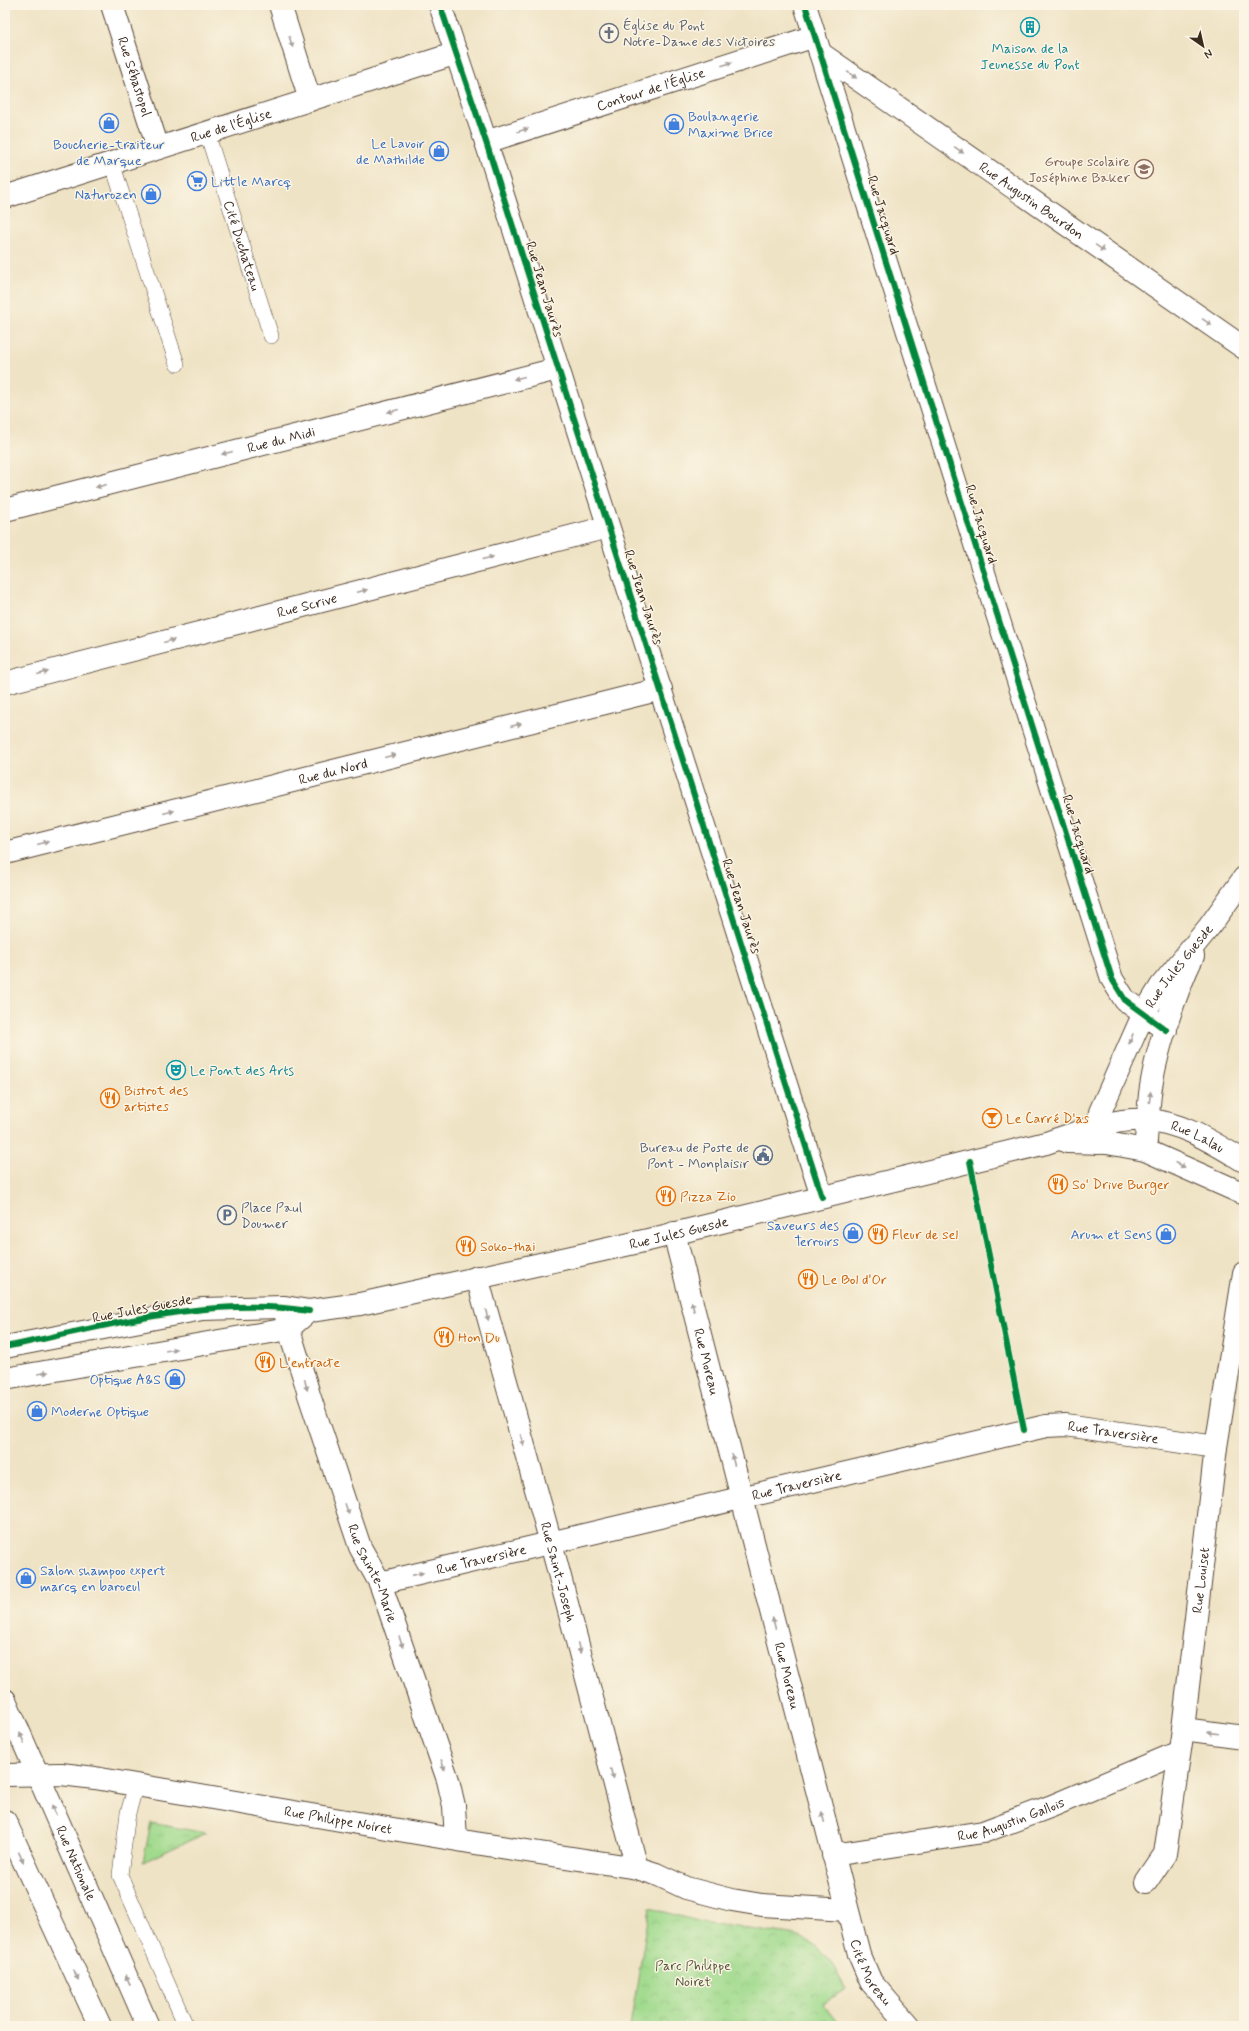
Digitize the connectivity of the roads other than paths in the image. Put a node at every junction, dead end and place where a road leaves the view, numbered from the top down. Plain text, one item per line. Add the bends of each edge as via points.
1 (112, 5) edge
2 (280, 5) edge
3 (440, 5) edge
4 (805, 5) edge
5 (818, 44) junction
6 (456, 53) junction
7 (310, 100) junction
8 (207, 133) junction
9 (486, 142) junction
10 (158, 148) junction
11 (112, 163) junction
12 (5, 197) edge
13 (271, 336) dead end
14 (1244, 348) edge
15 (177, 364) dead end
16 (557, 369) junction
17 (5, 510) edge
18 (608, 527) junction
19 (5, 683) edge
20 (661, 689) junction
21 (5, 853) edge
22 (1244, 878) edge
23 (1209, 927) junction
24 (1143, 1015) junction
25 (1166, 1030) junction
26 (1148, 1120) junction
27 (1098, 1134) junction
28 (1144, 1150) junction
29 (1244, 1161) edge
30 (1244, 1194) edge
31 (822, 1197) junction
32 (674, 1233) junction
33 (1244, 1273) edge
34 (477, 1277) junction
35 (285, 1307) junction
36 (309, 1311) junction
37 (288, 1329) junction
38 (5, 1347) edge
39 (5, 1379) edge
40 (1216, 1447) junction
41 (743, 1498) junction
42 (551, 1543) junction
43 (380, 1582) junction
44 (5, 1700) edge
45 (1183, 1730) junction
46 (1244, 1737) edge
47 (1179, 1752) junction
48 (38, 1774) junction
49 (5, 1775) edge
50 (136, 1785) junction
51 (5, 1821) edge
52 (456, 1839) junction
53 (833, 1855) junction
54 (637, 1868) junction
55 (1146, 1882) dead end
56 (847, 1910) junction
57 (100, 2026) edge
58 (148, 2026) edge
59 (186, 2026) edge
60 (908, 2026) edge

1 - 10 street, Rue Sébastopol
2 -> 7 street
3 - 6 street, Rue Jean Jaurès
4 - 5 street, Rue Jacquard
9 -> 5 street, Contour de l'Église
5 -> 14 street, Rue Augustin Bourdon
5 - 24 street, Rue Jacquard via 1112,979 1125,1000
6 - 7 street, Rue de l'Église
6 - 9 street, Rue Jean Jaurès
7 - 8 street, Rue de l'Église
8 - 10 street, Rue de l'Église
8 - 13 lane, Cité Duchateau
9 - 16 street, Rue Jean Jaurès
10 - 11 street, Rue de l'Église
11 - 12 street, Rue de l'Église
11 - 15 lane
16 -> 17 street, Rue du Midi
16 - 18 street, Rue Jean Jaurès
19 -> 18 street, Rue Scrive
18 - 20 street, Rue Jean Jaurès
21 -> 20 street, Rue du Nord
20 - 31 street, Rue Jean Jaurès
22 - 23 street, Rue Jules Guesde
23 - 24 street, Rue Jules Guesde via 1161,986
23 - 25 street via 1192,958
24 - 25 street, Rue Jacquard
24 -> 27 street, Rue Jules Guesde via 1105,1100
26 -> 25 street via 1154,1076
26 - 27 street, Rue Jules Guesde via 1127,1120
26 - 28 street
26 - 29 street, Rue Lalau via 1188,1131
27 - 28 street, Rue Jules Guesde
27 - 31 street, Rue Jules Guesde via 1046,1143
28 -> 30 street, Rue Jules Guesde
31 - 32 street, Rue Jules Guesde
32 - 34 street, Rue Jules Guesde
41 -> 32 street, Rue Moreau
33 - 40 street, Rue Louiset
34 - 36 street, Rue Jules Guesde via 360,1304
34 -> 42 street, Rue Saint-Joseph
35 - 36 street, Rue Jules Guesde
35 - 37 street, Rue Sainte-Marie
35 - 38 street, Rue Jules Guesde via 185,1311
36 - 37 street
39 -> 37 street
37 -> 43 street, Rue Sainte-Marie via 360,1547
40 - 41 street, Rue Traversière via 1066,1425 1046,1426
40 - 45 street, Rue Louiset
41 - 42 street, Rue Traversière
53 -> 41 street, Rue Moreau
43 -> 42 street, Rue Traversière
42 -> 54 street, Rue Saint-Joseph
43 -> 52 street, Rue Sainte-Marie via 452,1791
48 -> 44 street, Rue Nationale
46 -> 45 street
45 - 47 street, Rue Louiset
47 - 53 street, Rue Augustin Gallois via 1045,1809 983,1832
47 - 55 street, Rue Louiset via 1165,1854
48 - 49 street, Rue Philippe Noiret
48 - 50 street, Rue Philippe Noiret via 79,1775
58 -> 48 street, Rue Nationale
50 - 52 street, Rue Philippe Noiret
50 - 59 lane via 128,1813 120,1875
51 -> 57 street
52 - 54 street, Rue Philippe Noiret
53 - 56 street, Rue Moreau
54 - 56 street via 686,1888 732,1900 762,1905
56 - 60 street, Cité Moreau via 859,1954 871,1982

